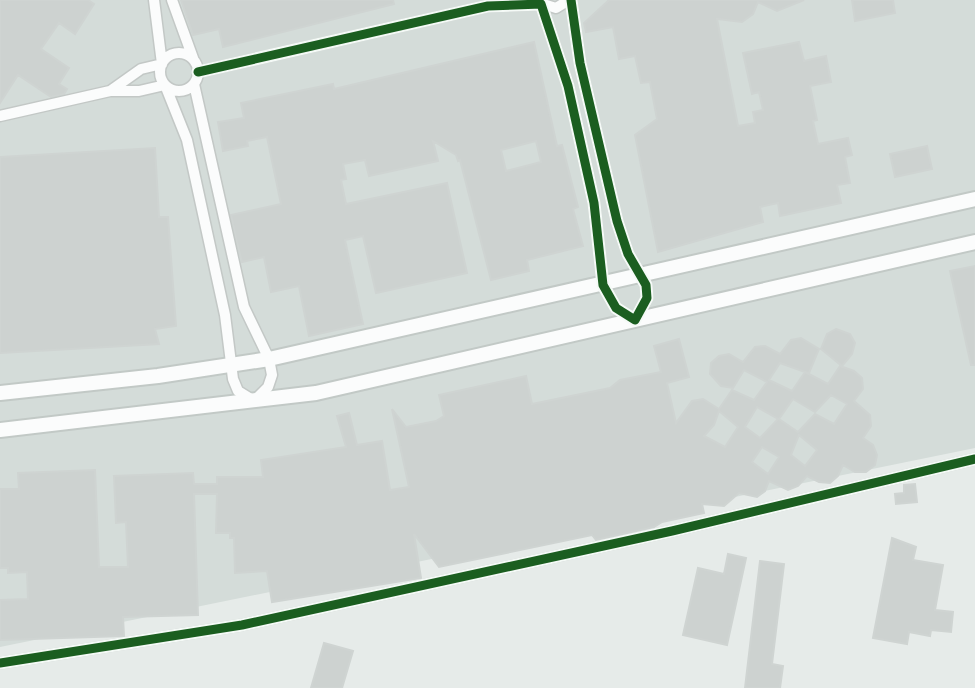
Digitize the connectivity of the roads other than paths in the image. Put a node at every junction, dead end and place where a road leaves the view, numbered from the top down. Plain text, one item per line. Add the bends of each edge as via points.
1 (154, 0) edge
2 (172, 0) edge
3 (570, 0) edge
4 (539, 2) edge
5 (493, 3) edge
6 (193, 58) junction
7 (162, 64) junction
8 (198, 72) junction
9 (165, 85) junction
10 (194, 85) junction
11 (110, 91) junction
12 (0, 116) edge
13 (975, 199) edge
14 (975, 242) edge
15 (643, 276) junction
16 (603, 285) junction
17 (635, 320) junction
18 (269, 359) junction
19 (230, 366) junction
20 (0, 393) edge
21 (254, 401) junction
22 (0, 430) edge
23 (975, 459) edge
24 (0, 663) edge

1 - 7 street
2 - 6 street
3 - 4 street via 556,8
3 - 15 street via 617,221 628,254
4 - 5 street
4 - 16 street via 568,86 594,203
5 - 8 street
6 - 7 street via 175,53
6 - 8 street
7 - 9 street
7 - 11 street via 141,69
8 - 10 street
9 - 10 street via 179,91
9 - 11 street
9 - 19 street via 187,140 225,315
10 - 18 street via 244,307
11 - 12 street
13 - 15 street
14 - 17 street
15 - 16 street
15 - 17 street via 647,298
16 - 17 street via 616,308
16 - 18 street
17 - 21 street via 316,393
18 - 19 street
18 - 21 street via 272,375 268,387
19 - 20 street
19 - 21 street via 238,391
21 - 22 street
23 - 24 street via 256,622

